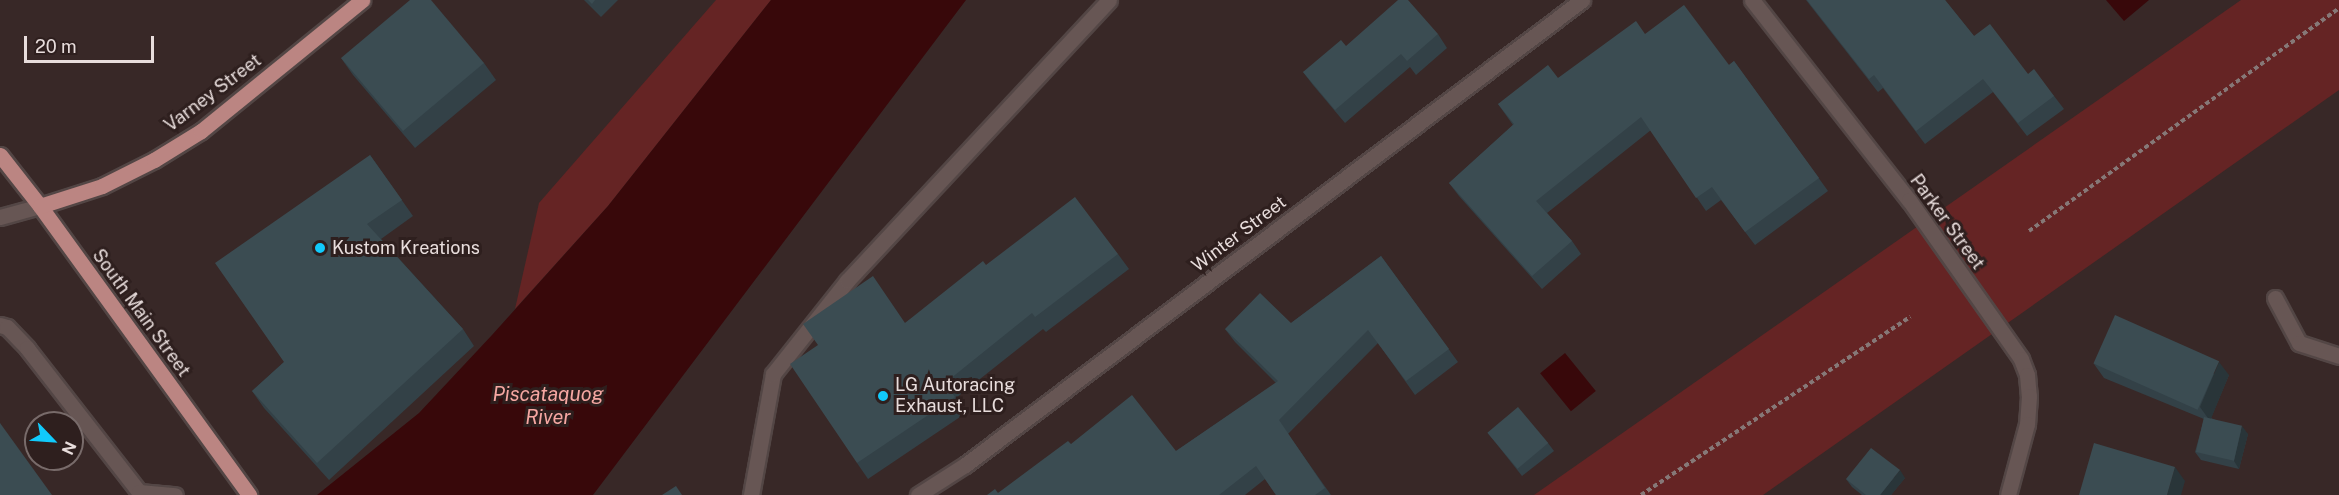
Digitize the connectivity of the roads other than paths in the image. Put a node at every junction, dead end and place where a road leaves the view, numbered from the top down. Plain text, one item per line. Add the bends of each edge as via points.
1 (362, 0) edge
2 (1109, 0) edge
3 (1582, 0) edge
4 (1752, 0) edge
5 (0, 155) edge
6 (40, 206) junction
7 (0, 217) edge
8 (2275, 298) dead end
9 (0, 325) edge
10 (2339, 356) edge
11 (175, 495) edge
12 (249, 495) edge
13 (751, 495) edge
14 (918, 495) edge
15 (2008, 495) edge

1 - 6 main road, Varney Street via 201,131 102,186
2 - 13 street via 847,281 773,374
3 - 14 street, Winter Street via 965,465
4 - 15 street, Parker Street via 1909,200 2021,359 2029,396 2027,424
5 - 6 main road, South Main Street
6 - 7 street
6 - 12 main road, South Main Street
8 - 10 street via 2299,343
9 - 11 street via 7,327 27,348 139,492

